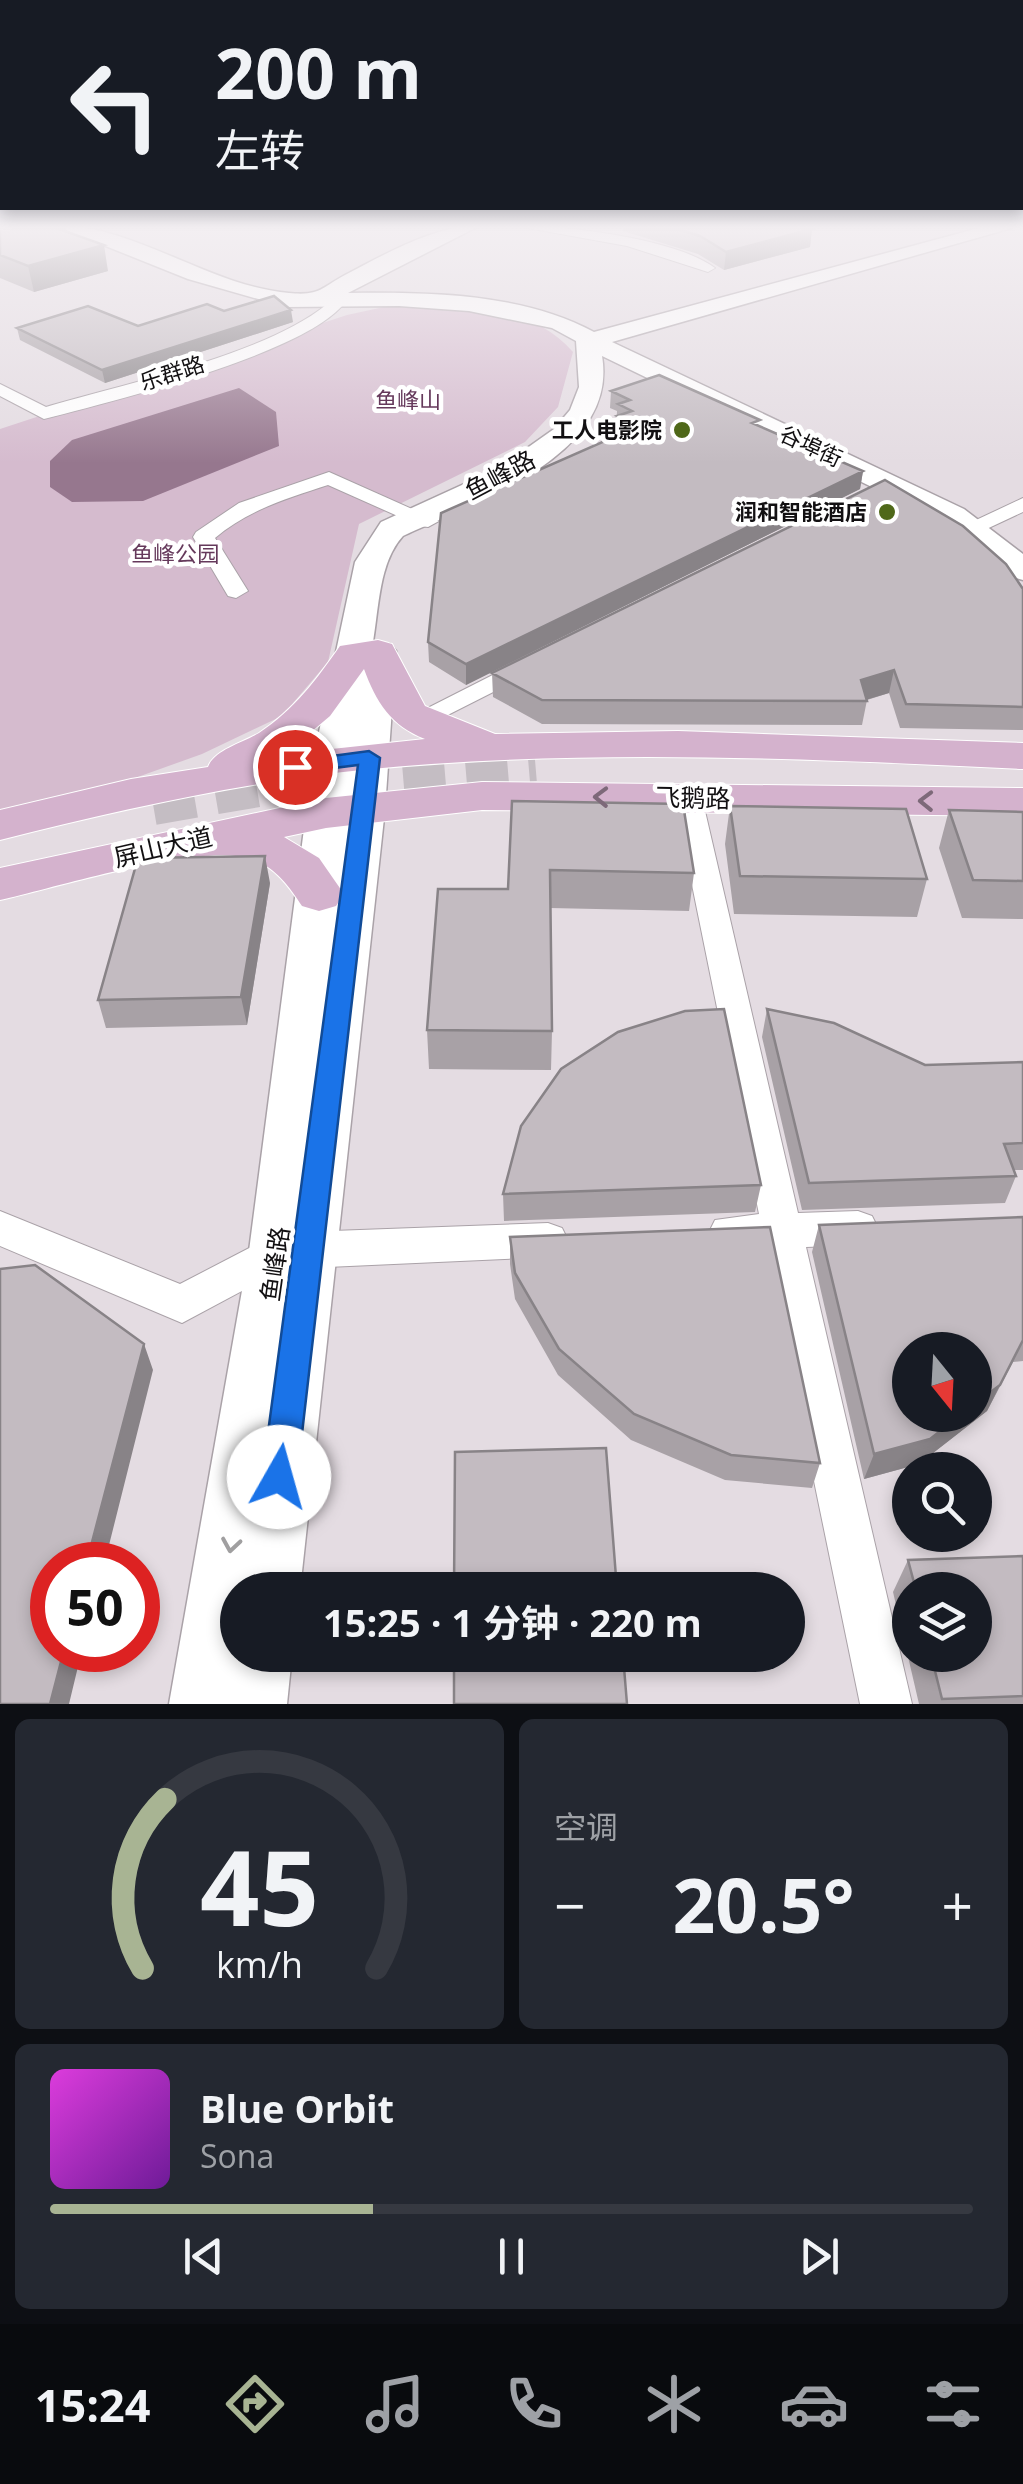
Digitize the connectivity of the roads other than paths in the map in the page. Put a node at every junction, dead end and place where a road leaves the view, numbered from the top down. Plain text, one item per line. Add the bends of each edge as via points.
1 (333, 305) edge
2 (462, 305) edge
3 (721, 305) edge
4 (588, 341) junction
5 (0, 389) edge
6 (892, 484) junction
7 (856, 502) edge
8 (1023, 504) edge
9 (423, 519) junction
10 (970, 528) junction
11 (1023, 570) edge
12 (236, 591) dead end
13 (366, 653) junction
14 (540, 658) edge
15 (417, 720) junction
16 (525, 753) junction
17 (351, 759) junction
18 (1023, 760) edge
19 (104, 800) junction
20 (1023, 802) edge
21 (153, 804) tunnel mouth
22 (345, 811) junction
23 (691, 811) dead end
24 (0, 824) edge
25 (198, 838) junction
26 (0, 840) edge
27 (0, 884) edge
28 (319, 894) junction
29 (893, 1227) edge
30 (0, 1228) edge
31 (782, 1230) junction
32 (683, 1234) edge
33 (585, 1238) edge
34 (293, 1251) junction
35 (266, 1572) edge
36 (254, 1672) edge
37 (206, 1704) edge
38 (250, 1704) edge
39 (886, 1704) edge

1 - 5 street, 乐群路 via 327,317 274,340 44,414
2 - 4 main road, 谷埠街 via 558,322
3 - 4 main road
4 - 6 main road, 谷埠街
4 - 9 main road, 鱼峰路 via 605,384 596,416 562,451
6 - 7 street
6 - 10 main road, 谷埠街
8 - 10 street
9 - 12 street via 328,478 256,502 227,514 204,537
9 - 13 main road, 鱼峰路 via 394,544
10 - 11 main road, 谷埠街
13 - 15 main road via 396,703
13 - 17 main road, 鱼峰路
13 - 19 main road via 310,716 271,747 205,775
14 - 15 street
15 - 16 main road
16 - 17 main road
16 - 18 main road, 飞鹅路
17 - 19 main road
17 - 22 main road, 鱼峰路
19 - 24 main road
20 -> 22 main road, 飞鹅路 via 482,796
21 - 26 main road, 屏山大道
22 - 25 main road, 屏山大道
22 - 28 main road, 鱼峰路
22 - 34 main road, 鱼峰路
23 - 31 street
25 - 27 main road, 屏山大道
25 - 28 main road via 261,842 306,871
28 - 34 main road, 鱼峰路
29 - 31 street
30 - 34 street via 182,1304
31 - 32 street
31 - 39 street
33 - 34 street
34 - 35 main road, 鱼峰路
34 -> 37 main road, 鱼峰路
36 - 38 main road

